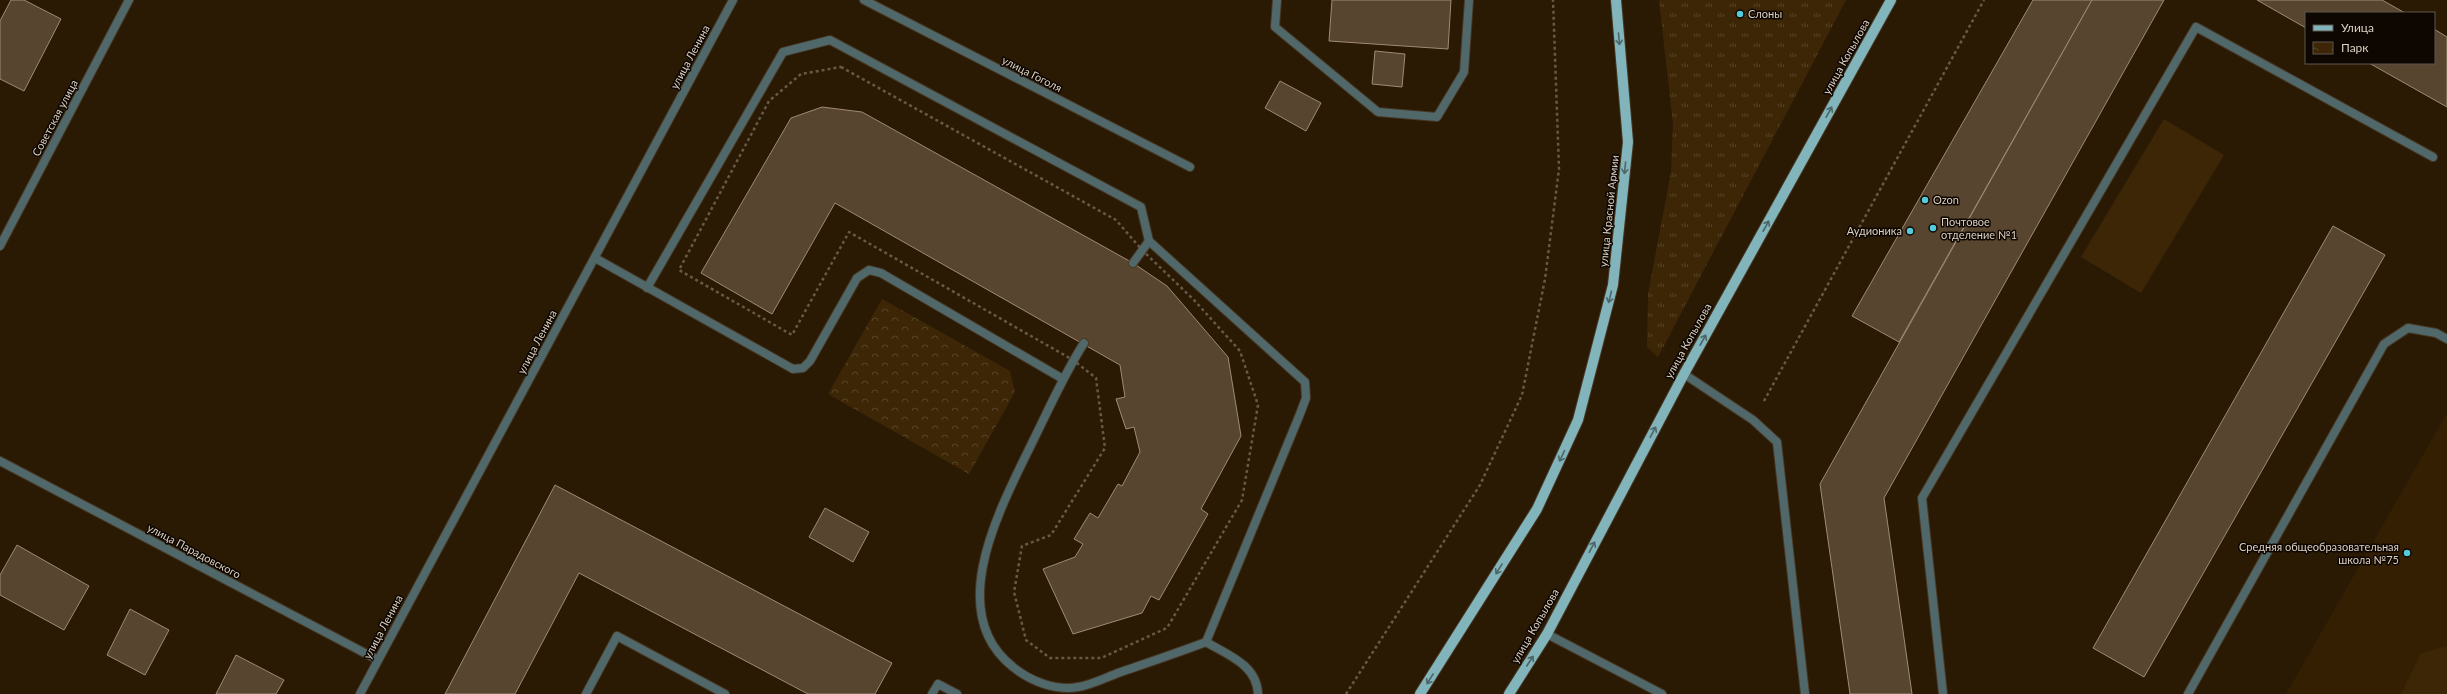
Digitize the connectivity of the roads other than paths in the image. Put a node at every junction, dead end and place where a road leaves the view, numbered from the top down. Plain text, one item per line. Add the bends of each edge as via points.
1 (129, 0) edge
2 (733, 0) edge
3 (864, 0) edge
4 (1277, 0) edge
5 (1469, 0) edge
6 (1616, 0) edge
7 (1891, 0) edge
8 (2433, 157) dead end
9 (1190, 167) dead end
10 (1149, 241) junction
11 (0, 246) edge
12 (595, 258) junction
13 (1133, 263) dead end
14 (647, 288) junction
15 (2447, 339) edge
16 (1084, 343) dead end
17 (1684, 374) junction
18 (1063, 379) junction
19 (0, 461) edge
20 (1547, 634) junction
21 (1206, 642) junction
22 (378, 660) junction
23 (360, 694) edge
24 (586, 694) edge
25 (725, 694) edge
26 (932, 694) edge
27 (956, 694) edge
28 (1258, 694) edge
29 (1420, 694) edge
30 (1509, 694) edge
31 (1662, 694) edge
32 (1805, 694) edge
33 (1943, 694) edge
34 (2188, 694) edge

1 - 11 street, Советская улица
2 - 12 street, улица Ленина
3 - 9 street, улица Гоголя
4 - 5 street via 1275,27 1378,112 1437,117 1464,72
6 -> 29 main road, улица Красной Армии via 1628,142 1613,285 1578,420 1537,509
17 -> 7 main road, улица Копылова
8 - 33 street via 2196,27 1922,498
10 - 13 street
10 - 14 street via 1141,207 830,40 783,52
10 - 21 street via 1305,382 1306,398 1300,414
12 - 14 street
12 - 22 street, улица Ленина
14 - 18 street via 793,369 803,368 810,361 856,278 869,270 881,273
15 - 34 street via 2436,333 2408,328 2384,344
16 - 18 street
20 -> 17 main road, улица Копылова
17 - 32 street via 1753,420 1777,442
18 - 21 street via 998,514 986,551 981,614 990,642 1008,663 1026,677 1048,685 1077,688
19 - 22 street, улица Парадовского
30 -> 20 main road, улица Копылова
20 - 31 street
21 - 28 street via 1246,664 1258,686
22 - 23 street, улица Ленина
24 - 25 street via 617,636
26 - 27 street via 938,684

